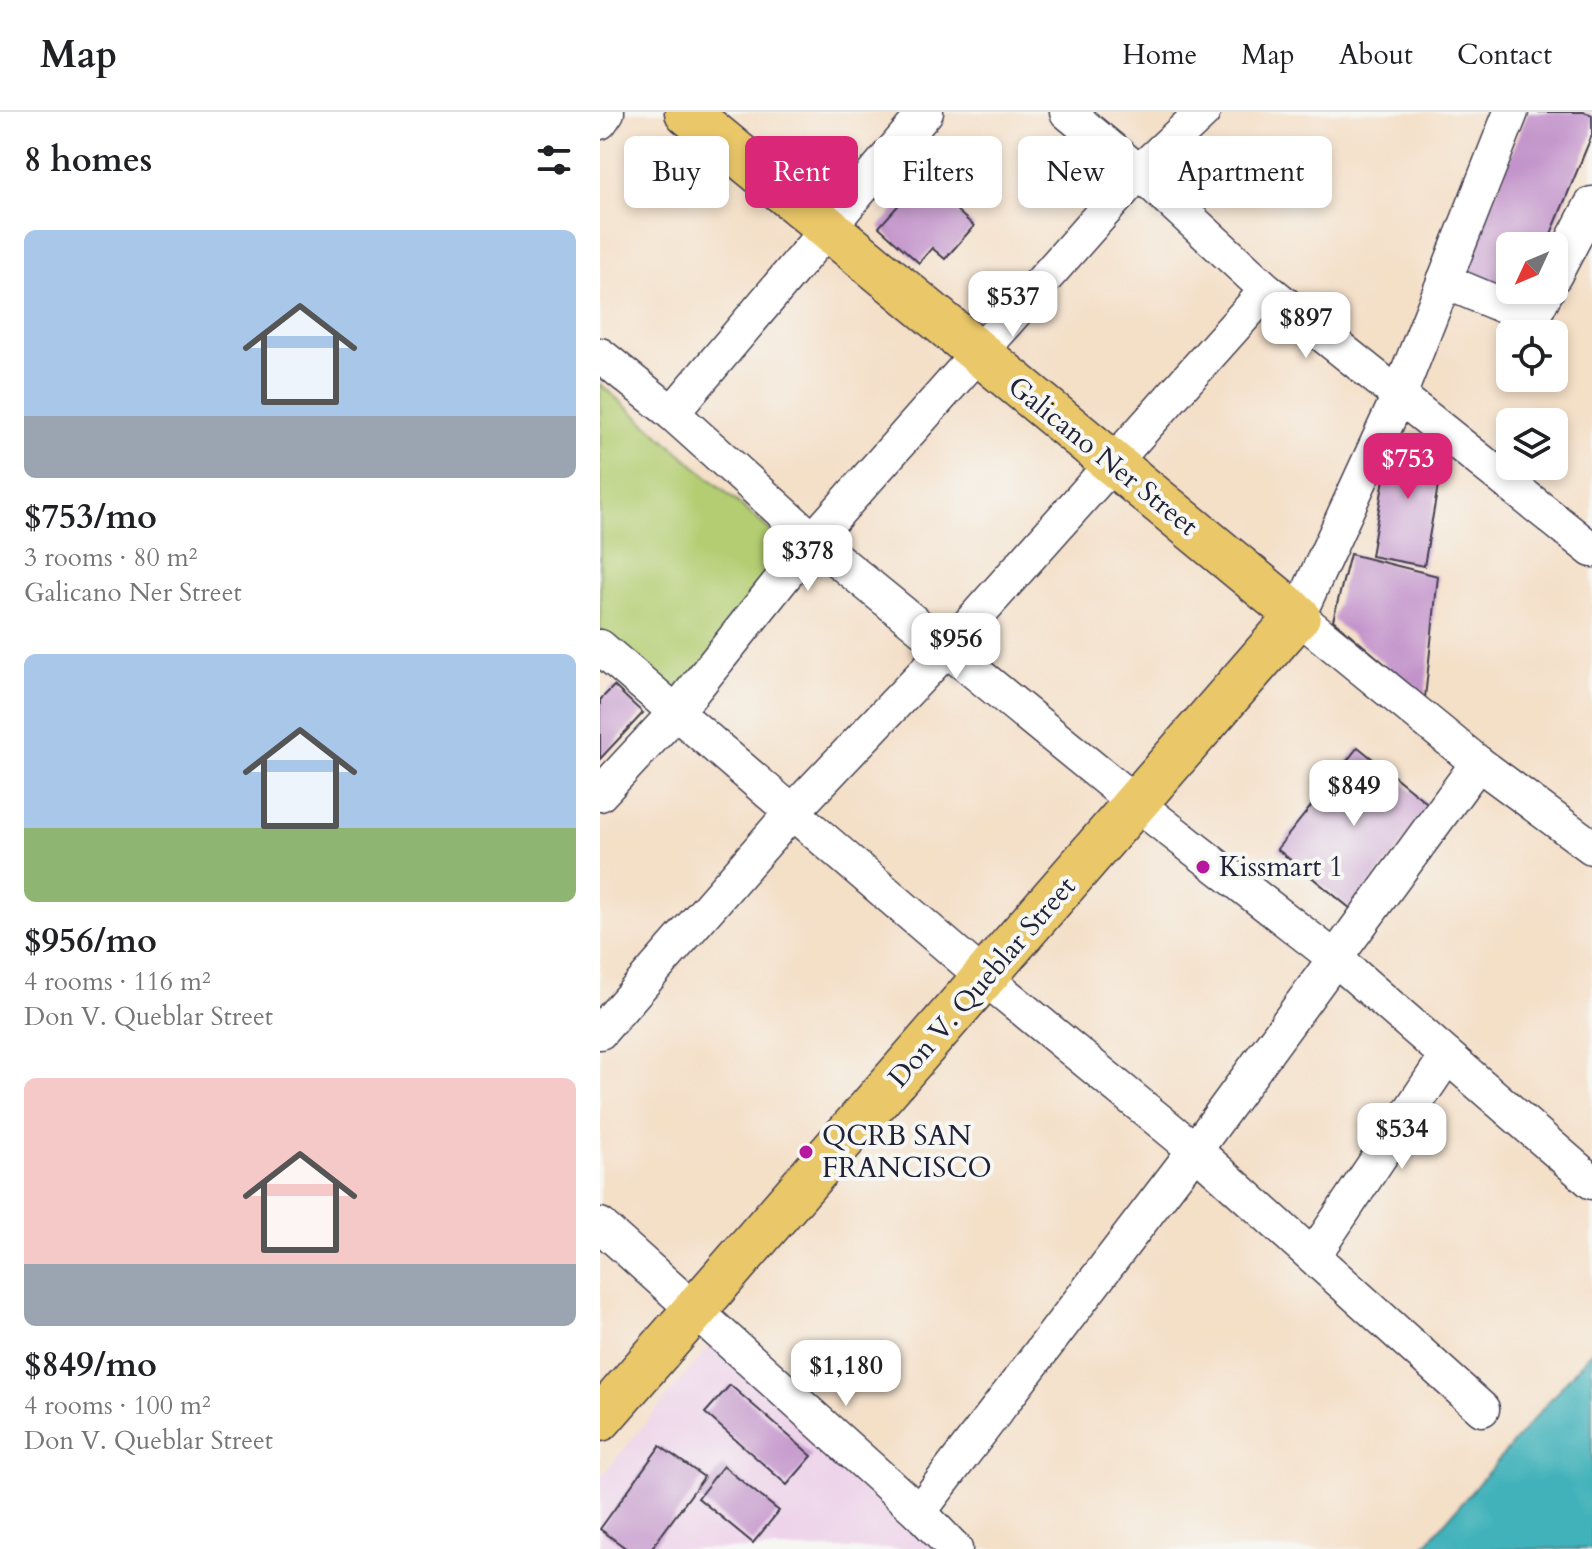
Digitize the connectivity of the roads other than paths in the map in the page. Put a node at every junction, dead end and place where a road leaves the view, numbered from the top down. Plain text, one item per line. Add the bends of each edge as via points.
1 (607, 112) edge
2 (687, 112) edge
3 (926, 112) edge
4 (1067, 112) edge
5 (1203, 112) edge
6 (1511, 112) edge
7 (600, 122) edge
8 (1139, 172) junction
9 (1592, 204) edge
10 (830, 229) junction
11 (1568, 249) edge
12 (1444, 281) junction
13 (1267, 290) junction
14 (1496, 303) edge
15 (1499, 304) edge
16 (1540, 304) edge
17 (600, 355) edge
18 (979, 356) junction
19 (1398, 398) junction
20 (672, 413) junction
21 (1112, 460) junction
22 (813, 540) junction
23 (1592, 550) edge
24 (1298, 616) junction
25 (600, 647) edge
26 (948, 648) junction
27 (676, 712) junction
28 (1478, 763) junction
29 (600, 794) edge
30 (1138, 805) junction
31 (792, 812) junction
32 (1592, 847) edge
33 (1336, 959) junction
34 (985, 978) junction
35 (600, 1032) edge
36 (1447, 1056) junction
37 (1195, 1150) junction
38 (1592, 1182) edge
39 (600, 1225) edge
40 (1313, 1256) junction
41 (694, 1311) junction
42 (1482, 1409) dead end
43 (600, 1419) edge
44 (919, 1512) junction
45 (955, 1549) edge

1 - 7 street
2 - 10 main road, Galicano Ner Street
3 - 10 street
4 - 8 street
5 - 8 street
6 - 12 street
8 - 13 street
8 - 18 street
9 - 11 street
10 - 18 main road, Galicano Ner Street
10 - 20 street
12 - 14 street
12 - 19 street
13 - 19 street
13 - 21 street
15 - 16 street via 1532,318
17 - 20 street
18 - 21 main road, Galicano Ner Street
18 - 22 street
19 - 23 street
19 - 24 street
20 - 22 street
21 - 24 main road, Galicano Ner Street
21 - 26 street
22 - 26 street
22 - 27 street
24 - 28 street
24 - 30 main road, Don V. Queblar Street
25 - 27 street
26 - 30 street
26 - 31 street
27 - 29 street
27 - 31 street
28 - 32 street
28 - 33 street
30 - 33 street
30 - 34 main road, Don V. Queblar Street
31 - 34 street
31 - 35 street
33 - 36 street
33 - 37 street
34 - 37 street
34 - 41 main road, Don V. Queblar Street
36 - 38 street
36 - 40 street
37 - 40 street
37 - 44 street
39 - 41 street
40 - 42 street
41 - 43 main road, Don V. Queblar Street
41 - 44 street
44 - 45 street

